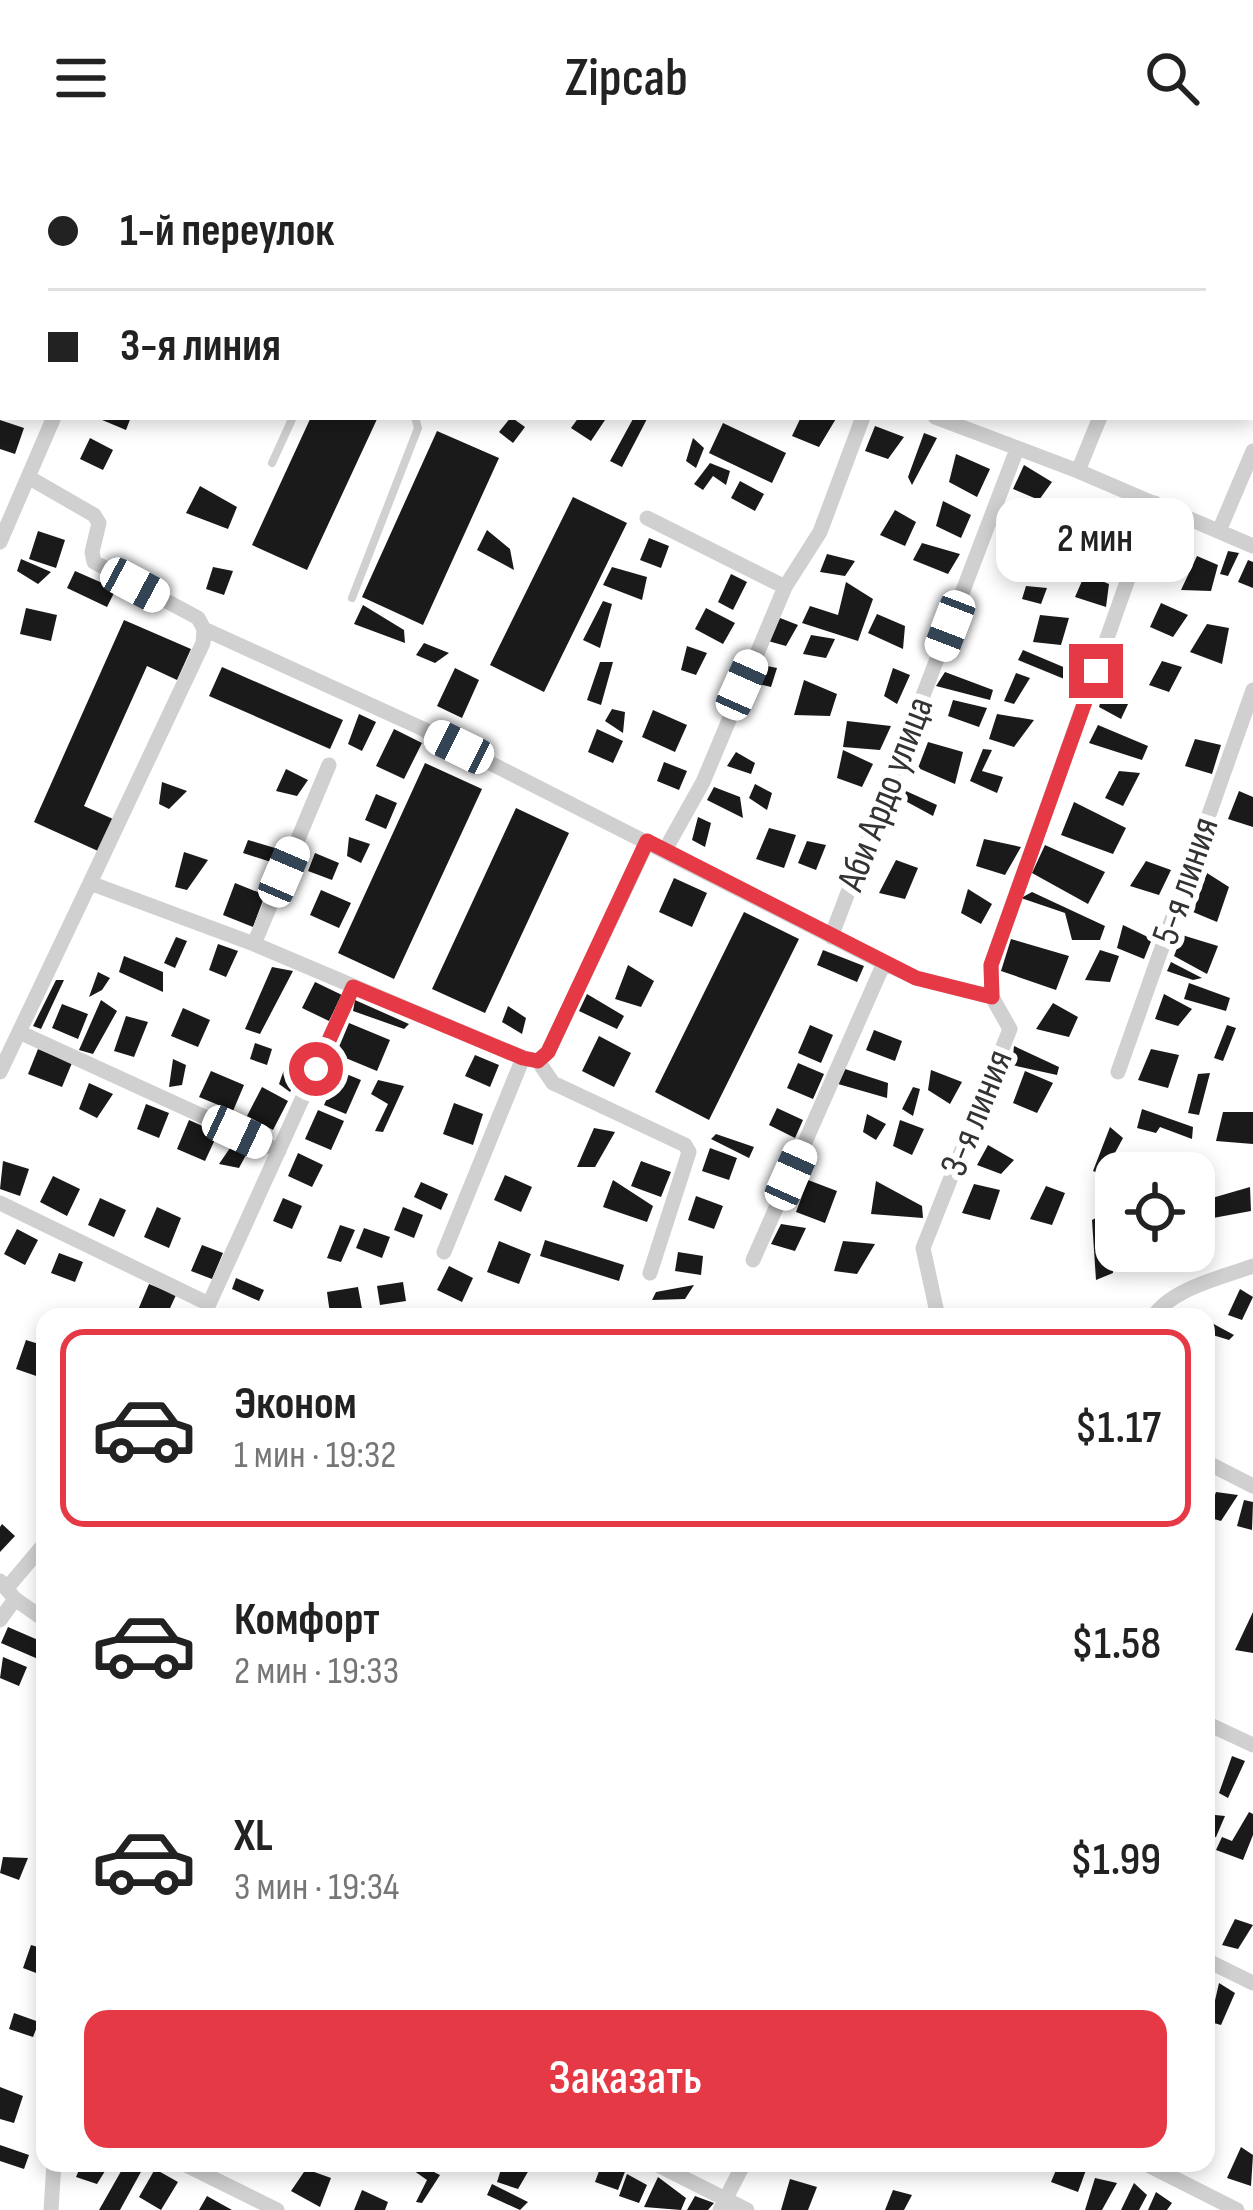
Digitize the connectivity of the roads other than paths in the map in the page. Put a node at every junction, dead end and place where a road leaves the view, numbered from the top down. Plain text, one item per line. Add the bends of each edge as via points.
1 (53, 420) edge
2 (292, 420) edge
3 (416, 420) edge
4 (862, 420) edge
5 (953, 420) edge
6 (1099, 420) edge
7 (1017, 448) junction
8 (1253, 451) edge
9 (272, 463) dead end
10 (1078, 471) junction
11 (28, 477) junction
12 (1155, 503) junction
13 (647, 518) dead end
14 (1220, 531) junction
15 (0, 542) edge
16 (1253, 546) edge
17 (785, 587) junction
18 (352, 598) dead end
19 (205, 629) junction
20 (1253, 691) edge
21 (329, 765) dead end
22 (647, 841) junction
23 (664, 850) junction
24 (90, 883) junction
25 (831, 937) junction
26 (254, 944) junction
27 (884, 963) junction
28 (353, 987) junction
29 (992, 997) junction
30 (19, 1032) junction
31 (530, 1060) junction
32 (0, 1072) edge
33 (1118, 1072) dead end
34 (279, 1151) junction
35 (0, 1203) edge
36 (444, 1252) dead end
37 (753, 1260) dead end
38 (1253, 1266) edge
39 (650, 1273) dead end
40 (936, 1308) edge
41 (1160, 1308) edge
42 (1215, 1467) edge
43 (1253, 1486) edge
44 (36, 1554) edge
45 (7, 1590) edge
46 (36, 1613) edge
47 (0, 1619) edge
48 (1215, 1727) edge
49 (1253, 1745) edge
50 (1215, 1965) edge
51 (1253, 1984) edge
52 (53, 2172) edge
53 (200, 2172) edge
54 (669, 2172) edge
55 (740, 2172) edge
56 (1162, 2172) edge
57 (723, 2205) edge
58 (51, 2210) edge
59 (277, 2210) edge
60 (747, 2210) edge
61 (1237, 2210) edge

1 - 11 street
2 - 9 lane
3 - 18 lane
4 - 17 street via 820,532
5 - 7 street
6 - 10 street
7 - 10 street
7 - 25 street, Аби Ардо улица
8 - 14 street
10 - 12 street
11 - 15 street
11 - 19 street via 94,515 94,562
12 - 14 street
12 - 29 street, 3-я линия via 991,965
13 - 17 street
14 - 16 street
17 - 23 street via 703,782
19 - 22 street
19 - 24 street
20 - 33 street, 5-я линия
21 - 26 street
22 - 23 street
22 - 31 street via 548,1052
23 - 25 street
24 - 26 street
24 - 30 street
25 - 27 street
26 - 28 street
27 - 29 street
27 - 37 street
28 - 31 street
28 - 34 street
29 - 40 street, 3-я линия via 1010,1029 923,1248
30 - 32 street
30 - 34 street
31 - 36 street
31 - 39 street via 553,1083 686,1145
34 - 35 street via 209,1304
38 - 41 street
42 - 43 street
44 - 45 street
45 - 46 street
45 - 47 street
48 - 49 street
50 - 51 street
52 - 58 street
53 - 59 street
54 - 57 street
55 - 57 street
56 - 61 street
57 - 60 street

